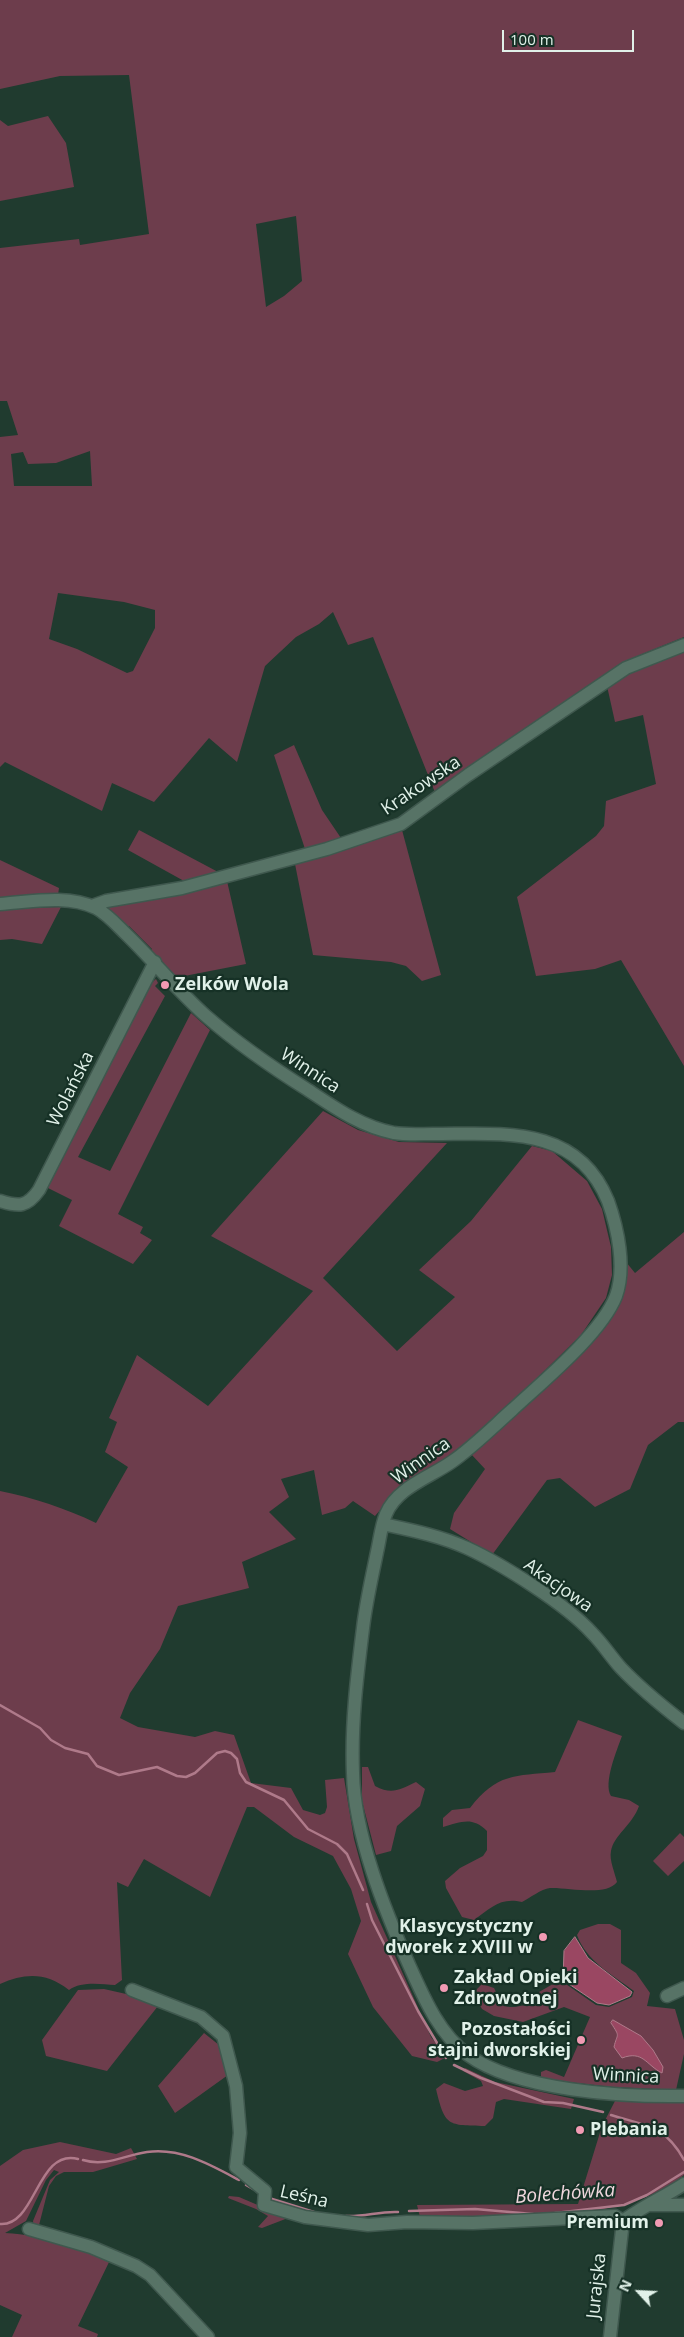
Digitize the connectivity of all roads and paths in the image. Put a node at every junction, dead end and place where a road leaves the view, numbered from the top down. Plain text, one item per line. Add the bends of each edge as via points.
1 (684, 645) edge
2 (0, 904) edge
3 (92, 906) junction
4 (156, 962) junction
5 (0, 1201) edge
6 (384, 1524) junction
7 (684, 1723) edge
8 (684, 1988) edge
9 (132, 1990) dead end
10 (668, 1996) dead end
11 (684, 2096) edge
12 (684, 2184) edge
13 (650, 2205) junction
14 (684, 2205) edge
15 (623, 2221) junction
16 (29, 2229) dead end
17 (208, 2337) edge
18 (610, 2337) edge

1 - 3 street, Krakowska via 626,668 400,824 328,849 182,888
2 - 3 street via 60,900
3 - 4 street, Winnica via 109,916
4 - 5 street, Wolańska via 39,1190 28,1202 16,1206
4 - 6 street, Winnica via 204,1014 256,1057 340,1111 374,1128 399,1134 526,1135 550,1141 568,1150 587,1168 609,1205 620,1273 614,1300 605,1316 534,1389 471,1447 400,1494 388,1509
6 - 7 street, Akacjowa via 467,1548 521,1580 576,1617 620,1668
6 - 11 street, Winnica via 367,1600 359,1663 352,1777 378,1889 424,1996 450,2040 491,2068 578,2090
8 - 10 street
9 - 15 street, Leśna via 201,2017 223,2036 236,2086 240,2133 236,2167 264,2197 264,2205 295,2215 368,2225 615,2216
12 - 13 street
13 - 14 street
13 - 15 street
15 - 18 street, Jurajska
16 - 17 street via 136,2266 150,2275

